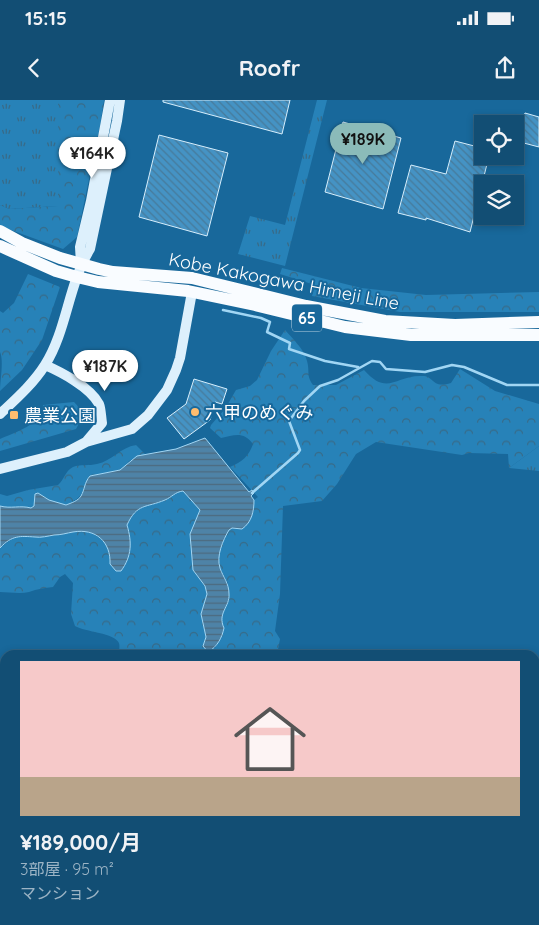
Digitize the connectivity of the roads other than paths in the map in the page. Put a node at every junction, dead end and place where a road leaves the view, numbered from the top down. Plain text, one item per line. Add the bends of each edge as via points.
1 (110, 100) edge
2 (120, 100) edge
3 (0, 231) edge
4 (0, 246) edge
5 (81, 263) junction
6 (77, 277) junction
7 (192, 292) junction
8 (539, 322) edge
9 (539, 335) edge
10 (45, 365) junction
11 (0, 414) edge
12 (102, 423) junction
13 (115, 434) junction
14 (86, 442) junction
15 (0, 469) edge

1 - 5 street via 80,247
2 - 5 street via 90,249
3 - 5 main road, Kobe Kakogawa Himeji Line / 65 via 22,243
4 - 6 main road, Kobe Kakogawa Himeji Line / 65
5 - 6 street
5 - 8 main road, Kobe Kakogawa Himeji Line / 65 via 113,272 192,278 306,306 385,320 455,325
6 - 7 main road, Kobe Kakogawa Himeji Line / 65
6 - 10 street via 56,343
7 - 9 main road, Kobe Kakogawa Himeji Line / 65 via 345,327 411,335
7 - 13 street via 180,358 167,390 132,429
10 - 11 street
10 - 12 street via 87,391 99,404
12 - 13 street
12 - 14 street
13 - 14 street
14 - 15 street via 67,452

